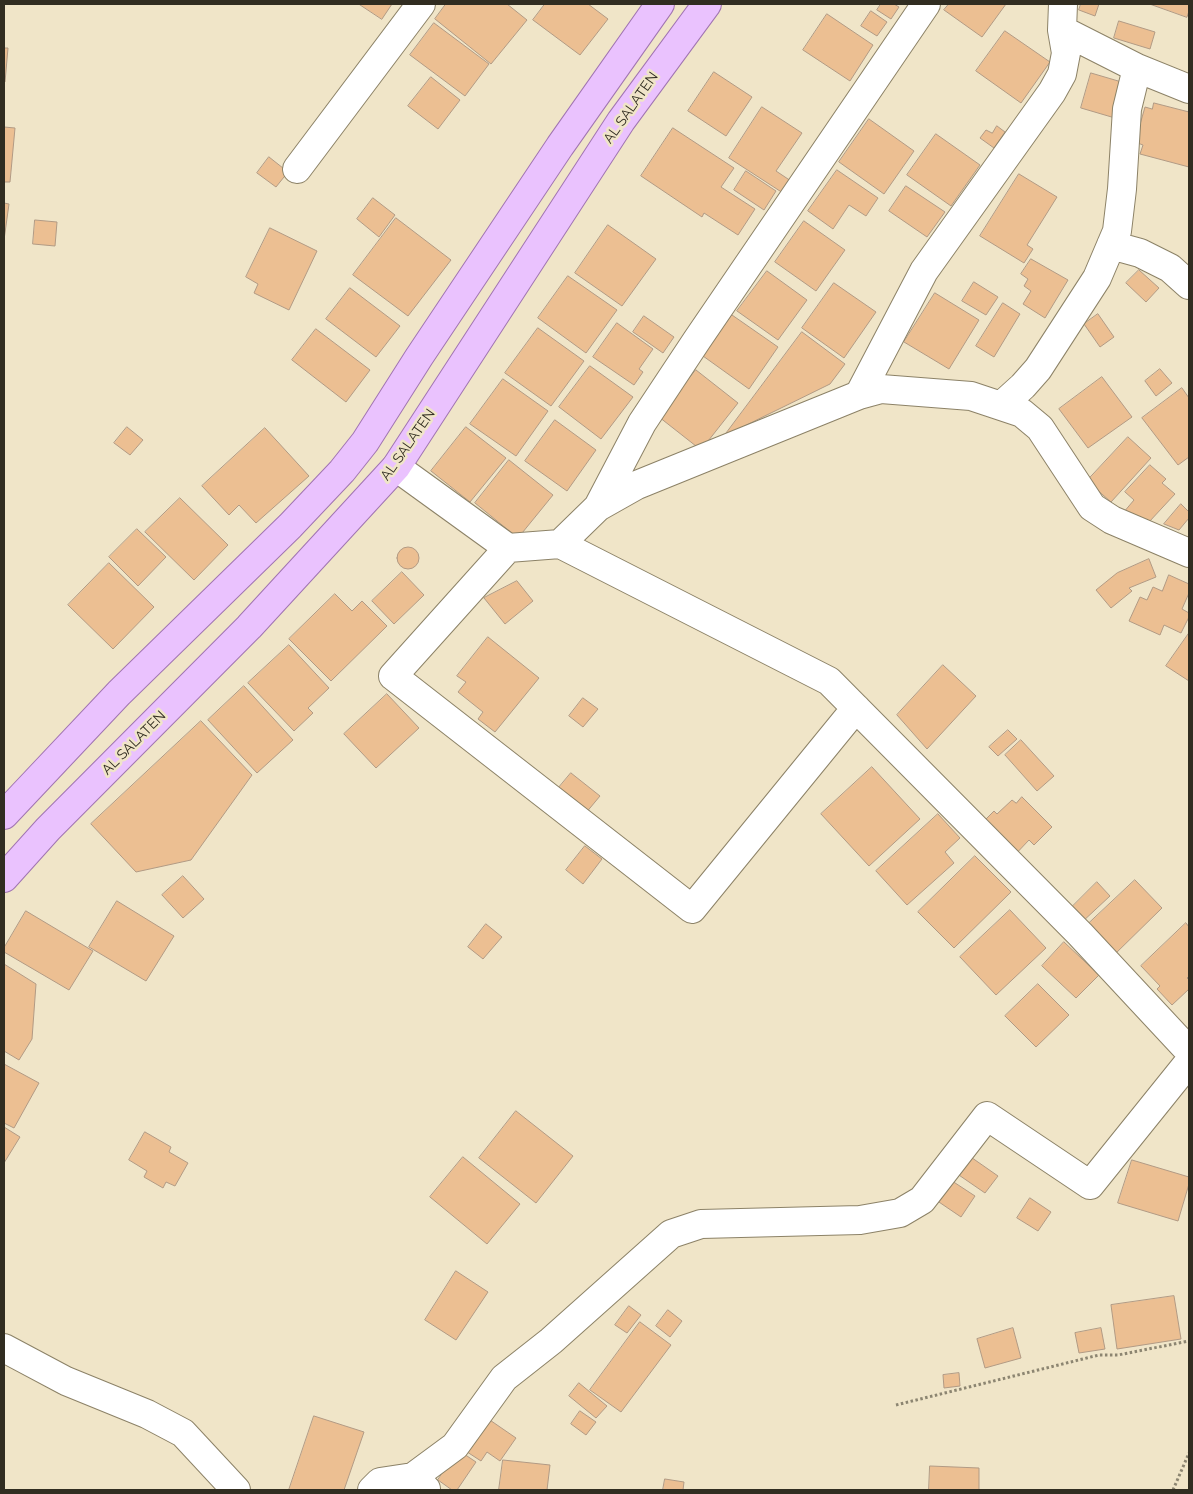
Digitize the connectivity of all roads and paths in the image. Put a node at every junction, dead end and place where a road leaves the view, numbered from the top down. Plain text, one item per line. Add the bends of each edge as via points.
1 (421, 4) edge
2 (660, 4) edge
3 (707, 4) edge
4 (926, 4) edge
5 (1063, 4) edge
6 (1062, 30) junction
7 (1137, 68) junction
8 (1189, 89) edge
9 (297, 169) dead end
10 (1111, 245) junction
11 (1189, 285) edge
12 (859, 395) junction
13 (1002, 405) junction
14 (396, 468) junction
15 (598, 507) junction
16 (560, 544) junction
17 (508, 548) junction
18 (1189, 553) edge
19 (856, 708) junction
20 (4, 815) edge
21 (4, 878) edge
22 (1189, 1050) edge
23 (1189, 1062) edge
24 (1189, 1341) edge
25 (4, 1348) edge
26 (896, 1405) dead end
27 (1189, 1453) edge
28 (420, 1484) edge
29 (236, 1490) edge
30 (372, 1490) edge
31 (1173, 1490) edge

1 - 9 street
2 - 20 main road via 554,155 354,457 290,526 119,693
3 - 14 main road, AL SALATEN via 620,121
4 - 15 street via 642,424
5 - 6 street
6 - 7 street
6 - 12 street via 1066,53 1056,86 924,271
7 - 8 street
7 - 10 street via 1127,109 1117,232
10 - 11 street via 1170,268
10 - 13 street via 1097,278 1038,369
12 - 13 street via 881,389 972,396
12 - 15 street via 637,485
13 - 18 street via 1022,412 1040,428 1092,507 1112,520
14 - 17 street
14 - 21 main road, AL SALATEN via 249,628 48,829
15 - 16 street
16 - 17 street
16 - 19 street via 829,682
17 - 19 street via 393,676 692,909
19 - 22 street via 1080,934
23 - 28 street via 1090,1184 987,1116 922,1200 900,1213 860,1220 701,1224 671,1234 551,1341 504,1378 455,1446
24 - 26 path via 1118,1355 1098,1355
25 - 29 street via 66,1381 147,1414 183,1433
27 - 31 path
28 - 30 street via 380,1482

